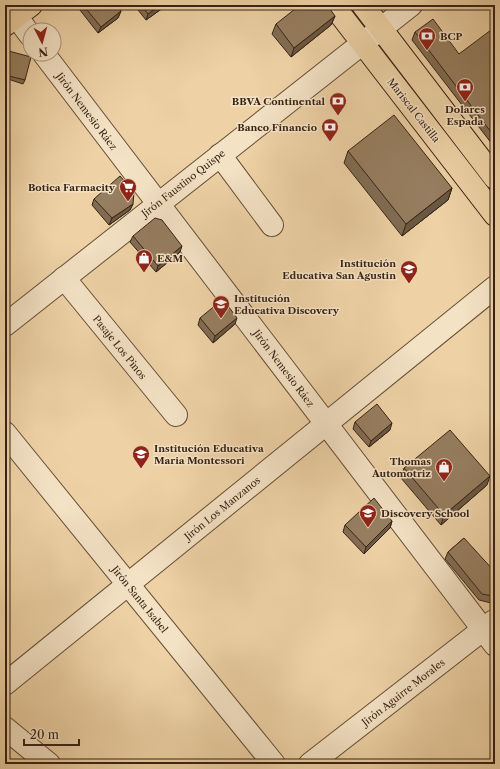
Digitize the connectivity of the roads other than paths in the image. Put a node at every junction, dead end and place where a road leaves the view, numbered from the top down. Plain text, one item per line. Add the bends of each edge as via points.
1 (333, 5) edge
2 (362, 5) edge
3 (411, 5) edge
4 (15, 13) edge
5 (22, 23) edge
6 (381, 29) junction
7 (362, 43) junction
8 (50, 62) edge
9 (220, 155) junction
10 (495, 178) edge
11 (158, 203) junction
12 (495, 215) edge
13 (272, 225) dead end
14 (64, 278) junction
15 (495, 287) edge
16 (5, 325) edge
17 (176, 415) dead end
18 (326, 423) junction
19 (5, 433) edge
20 (128, 584) junction
21 (491, 631) edge
22 (5, 684) edge
23 (5, 728) edge
24 (48, 764) edge
25 (274, 764) edge
26 (310, 764) edge

1 - 7 highway, Mariscal Castilla
2 - 6 highway
3 - 6 street, Jirón Faustino Quispe
4 - 5 street
6 - 7 street, Jirón Faustino Quispe
6 - 10 highway
7 - 9 street, Jirón Faustino Quispe
7 - 12 highway, Mariscal Castilla
8 - 11 street, Jirón Nemesio Ráez
9 - 11 street, Jirón Faustino Quispe
9 - 13 street
11 - 14 street, Jirón Faustino Quispe
11 - 18 street, Jirón Nemesio Ráez
14 - 16 street, Jirón Faustino Quispe
14 - 17 street, Pasaje Los Pinos
15 - 18 street, Jirón Los Manzanos
18 - 20 street, Jirón Los Manzanos
18 - 21 street, Jirón Nemesio Ráez
19 - 20 street, Jirón Santa Isabel
20 - 22 street, Jirón Los Manzanos
20 - 25 street, Jirón Santa Isabel
21 - 26 street, Jirón Aguirre Morales
23 - 24 street

